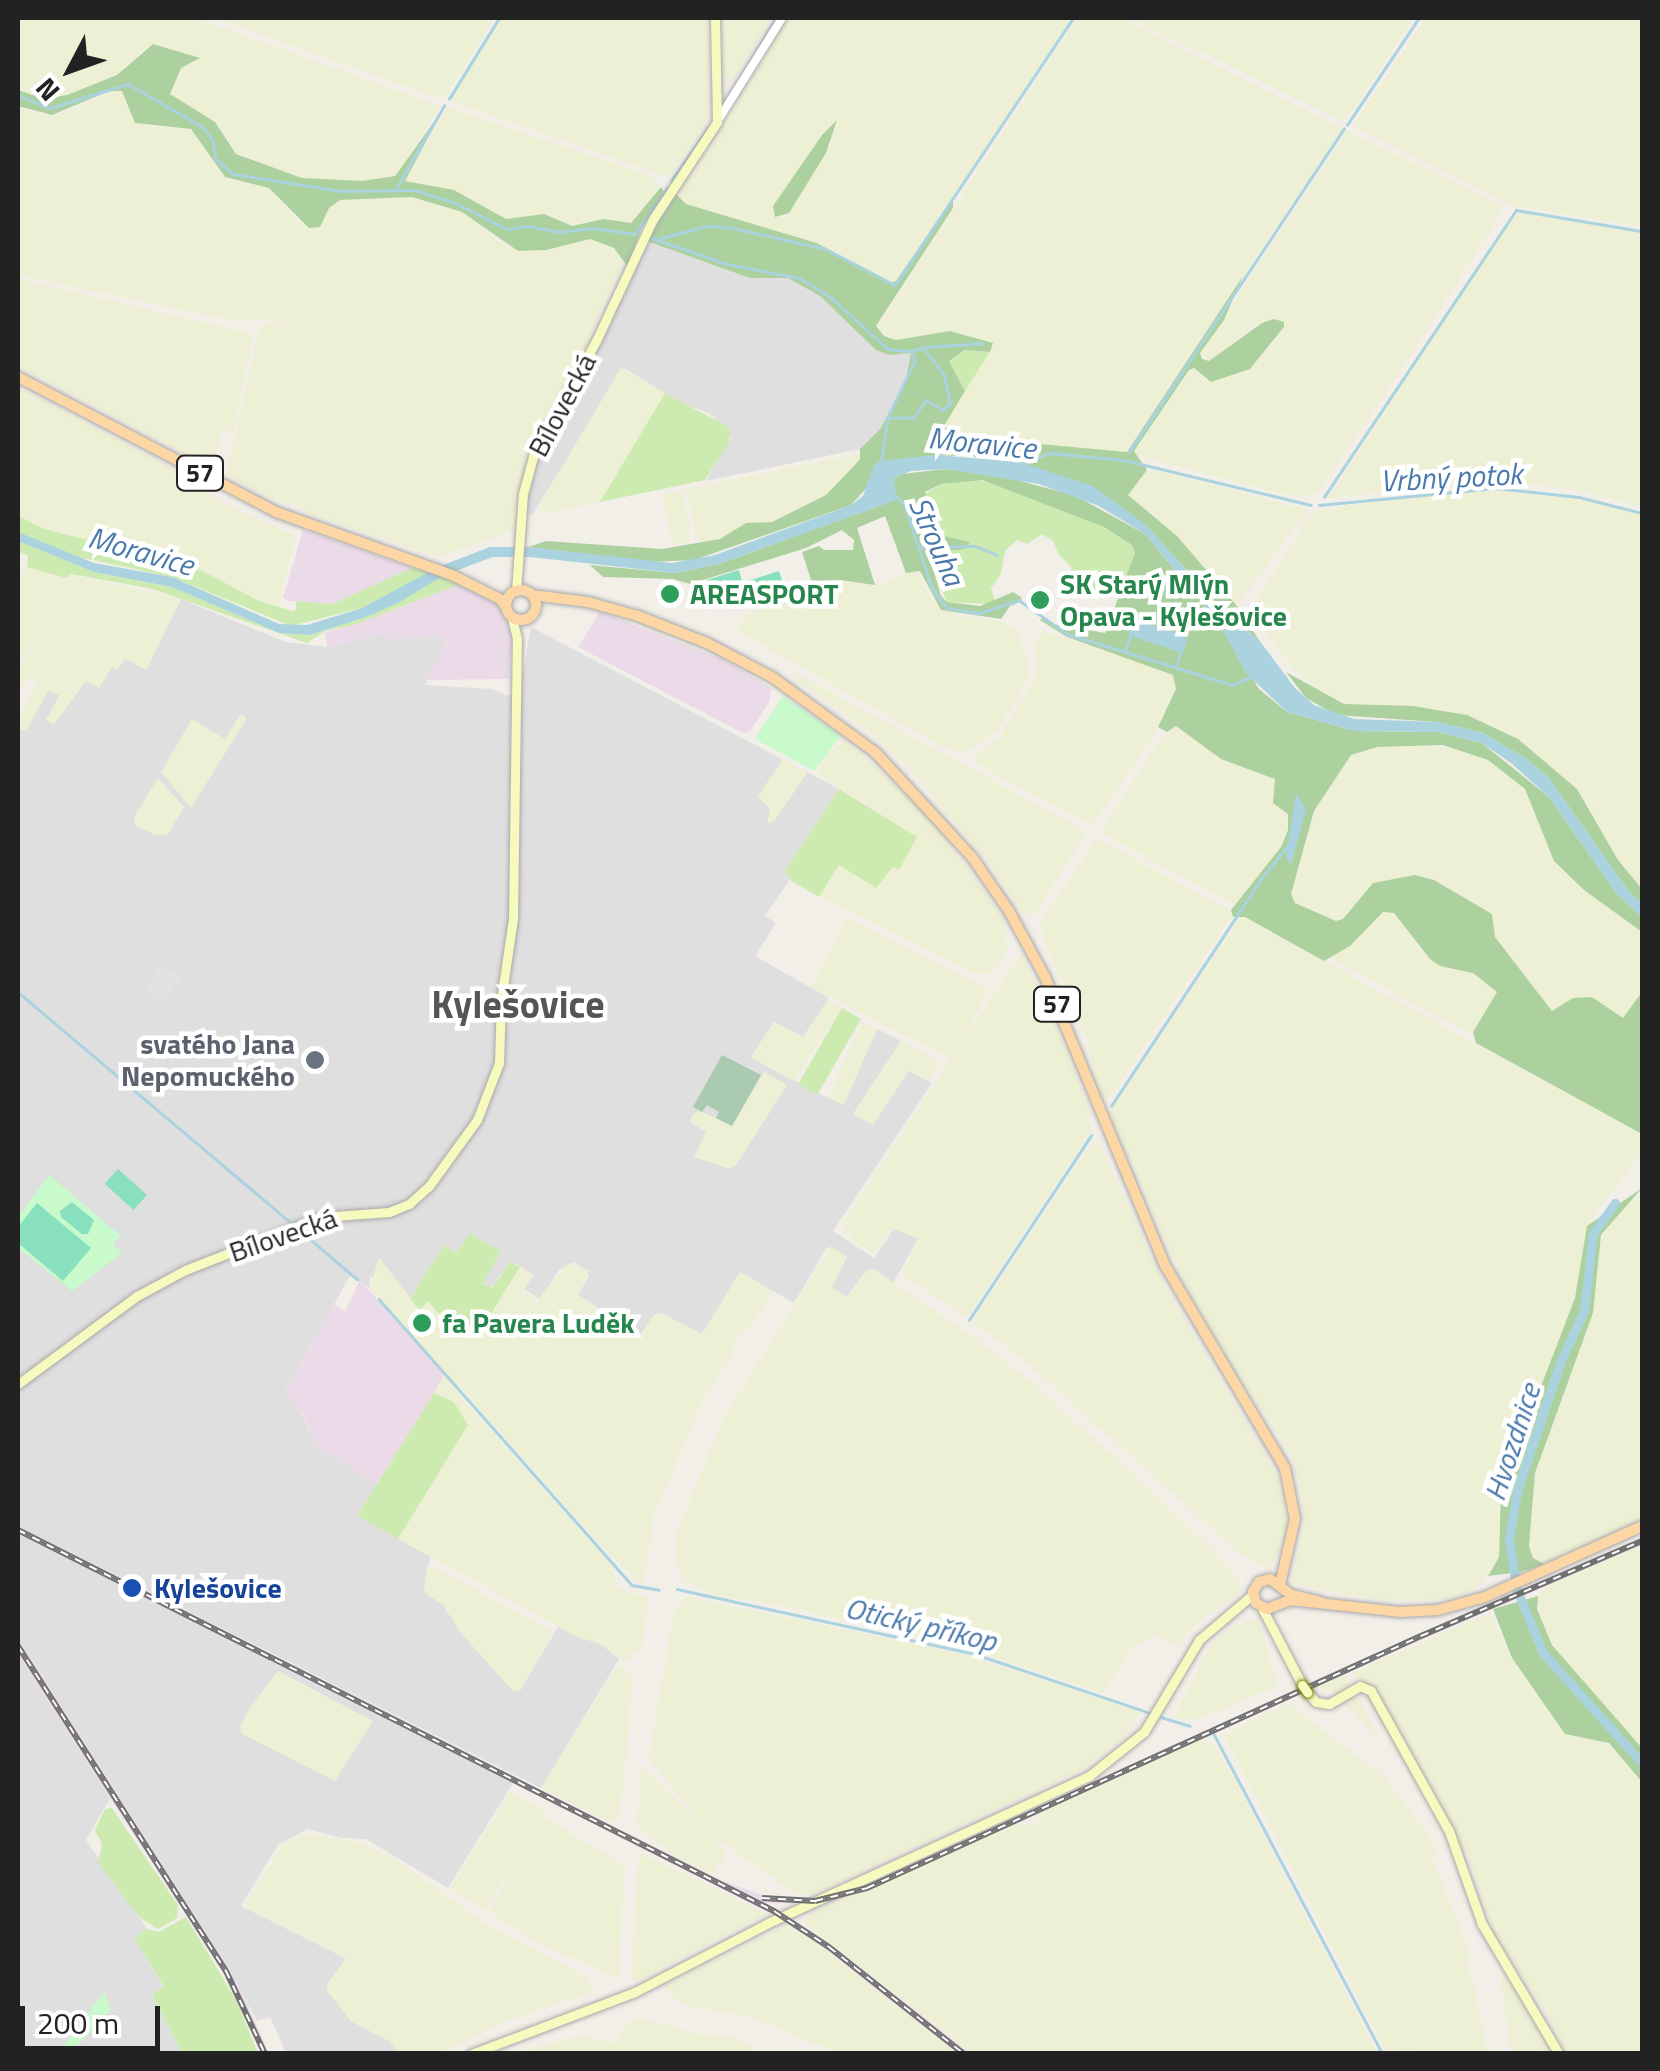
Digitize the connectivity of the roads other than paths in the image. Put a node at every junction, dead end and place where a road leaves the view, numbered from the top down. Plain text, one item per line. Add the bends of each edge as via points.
1 (715, 18) edge
2 (782, 18) edge
3 (717, 92) junction
4 (734, 98) junction
5 (717, 122) junction
6 (18, 377) edge
7 (467, 582) junction
8 (521, 590) junction
9 (561, 599) junction
10 (535, 609) junction
11 (509, 612) junction
12 (526, 619) junction
13 (517, 639) junction
14 (18, 1384) edge
15 (1642, 1526) edge
16 (1290, 1548) junction
17 (1268, 1579) junction
18 (1281, 1588) junction
19 (1321, 1602) junction
20 (1258, 1603) junction
21 (1278, 1605) junction
22 (1274, 1629) junction
23 (471, 2054) edge
24 (1559, 2054) edge

1 - 3 main road
2 - 4 street
3 - 4 street
3 - 5 main road
4 - 5 street
5 - 8 main road, Bílovecká via 650,224 533,456 523,489
6 - 7 main road, 57 via 276,512
7 - 8 main road, 57
7 - 11 main road, 57 via 500,599
8 - 9 main road, 57
8 - 10 main road, Bílovecká
8 - 11 main road, Bílovecká
9 - 10 main road, 57
9 - 16 main road, 57 via 611,607 683,632 800,694 904,779 972,857 1045,977 1176,1287 1285,1468 1295,1507
10 - 12 main road, Bílovecká / 57
11 - 12 main road, 57
11 - 13 main road, Bílovecká
12 - 13 main road, Bílovecká
13 - 14 main road, Bílovecká via 513,919 499,1063 476,1120 414,1202 389,1212 332,1214 150,1288
15 - 19 main road via 1467,1604 1428,1612
16 - 17 main road
16 - 18 main road, 57
17 - 18 main road
17 - 20 main road via 1257,1584
18 - 19 main road
18 - 21 main road, 57
19 - 21 main road
20 - 21 main road
20 - 22 main road
20 - 23 main road via 1220,1620 1194,1646 1144,1732 1089,1776 634,1992
21 - 22 main road
22 - 24 main road via 1316,1702 1329,1704 1362,1685 1370,1691 1448,1831 1482,1924

